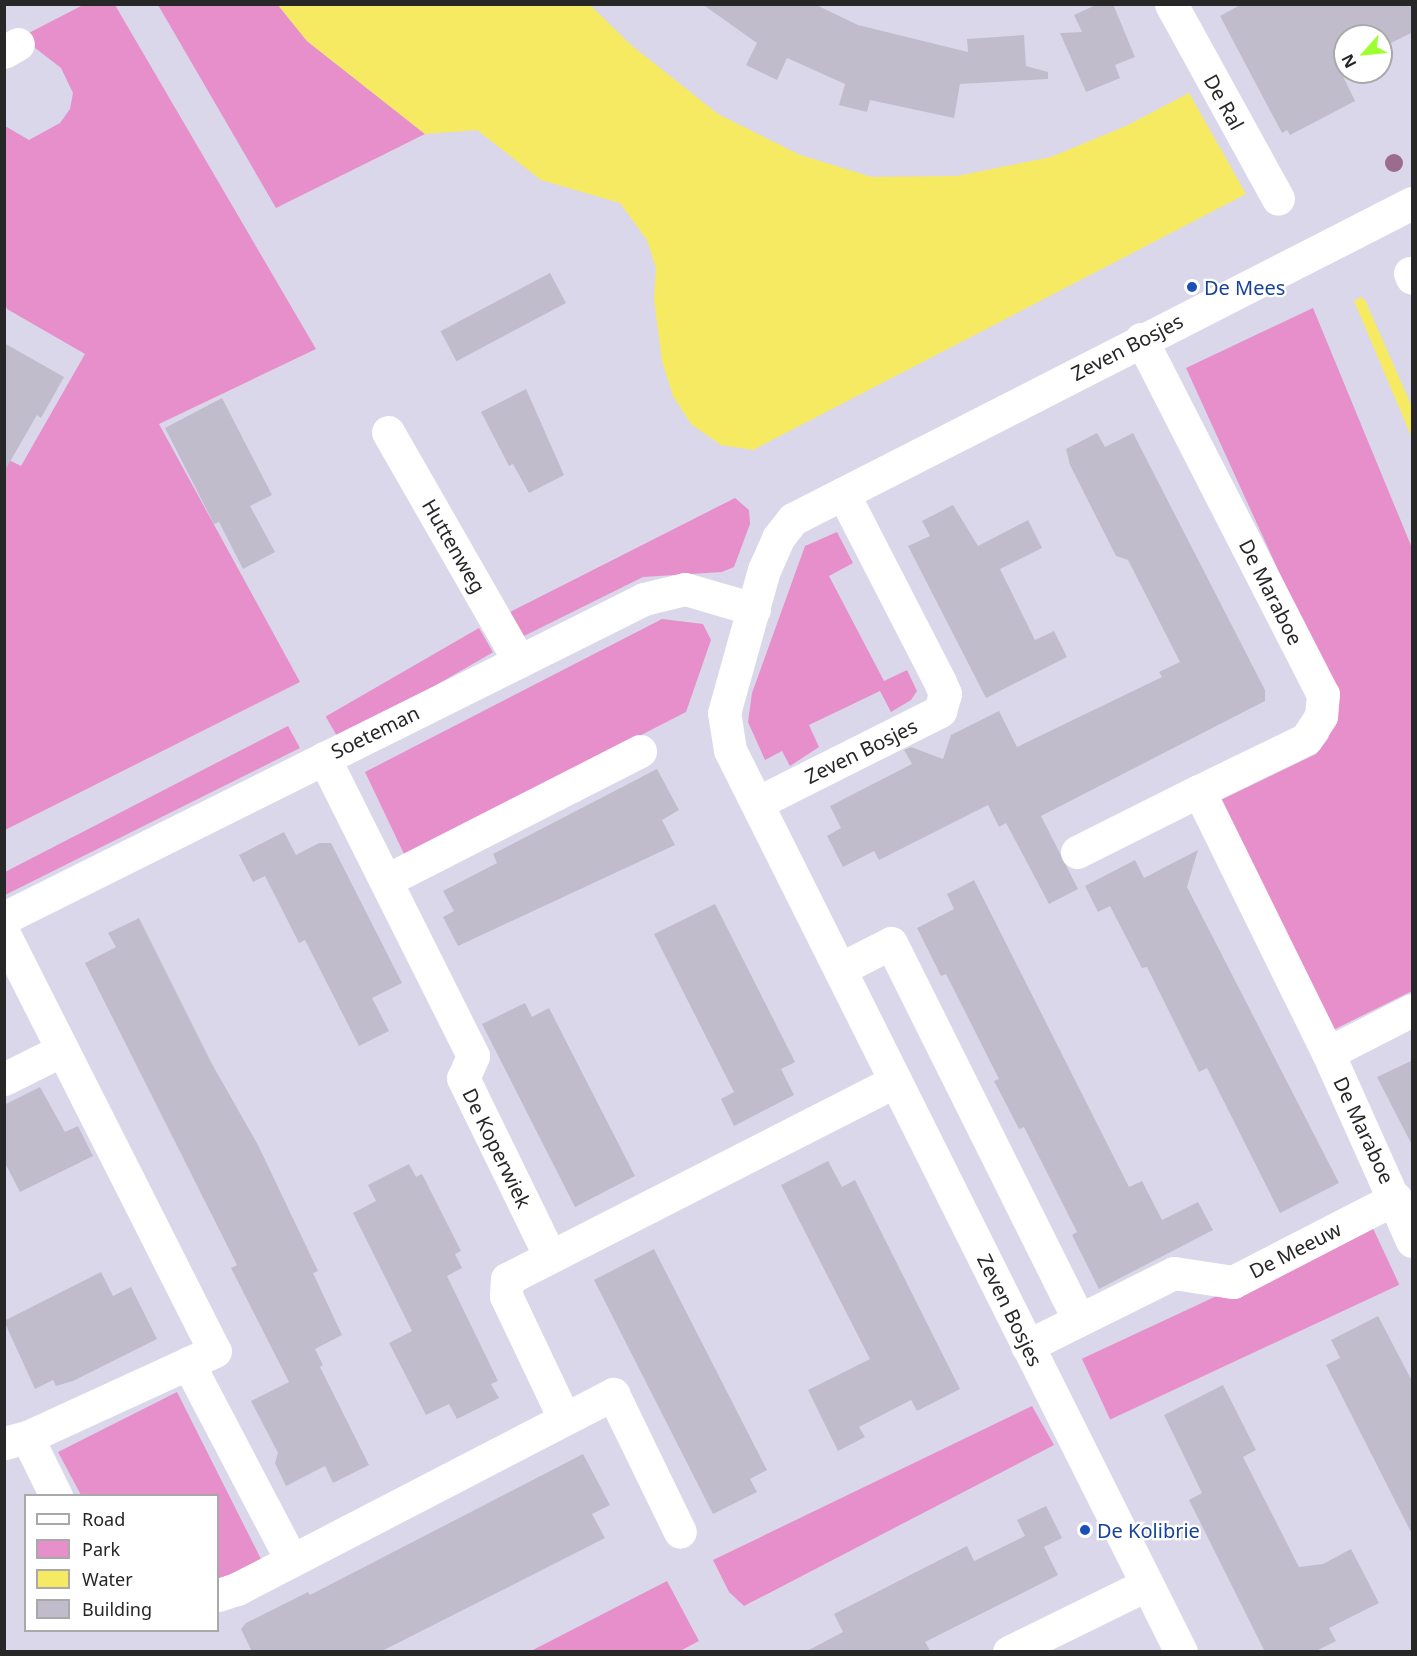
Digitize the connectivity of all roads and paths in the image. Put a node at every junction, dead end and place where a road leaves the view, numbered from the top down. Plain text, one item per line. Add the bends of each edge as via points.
1 (1171, 4) edge
2 (1278, 199) dead end
3 (1413, 203) edge
4 (1141, 339) junction
5 (388, 432) dead end
6 (843, 494) junction
7 (753, 609) junction
8 (519, 661) junction
9 (640, 751) dead end
10 (324, 758) junction
11 (1199, 790) junction
12 (757, 803) junction
13 (1077, 852) dead end
14 (387, 880) junction
15 (4, 918) edge
16 (4, 934) edge
17 (840, 969) junction
18 (1413, 1010) edge
19 (62, 1050) junction
20 (1328, 1053) junction
21 (4, 1079) edge
22 (896, 1081) junction
23 (1396, 1198) junction
24 (1413, 1241) edge
25 (549, 1254) junction
26 (1078, 1320) junction
27 (1028, 1346) junction
28 (188, 1363) junction
29 (564, 1418) junction
30 (16, 1440) edge
31 (55, 1494) edge
32 (680, 1532) dead end
33 (291, 1559) junction
34 (1146, 1585) junction
35 (219, 1595) edge
36 (1009, 1652) edge
37 (1181, 1652) edge

1 - 2 street, De Ral
3 - 4 street, Zeven Bosjes
4 - 6 street, Zeven Bosjes
4 - 11 street, De Maraboe via 1323,694 1321,716 1306,739
5 - 8 street, Huttenweg
6 - 7 street, Zeven Bosjes via 793,519 778,538
6 - 12 street, Zeven Bosjes via 945,694 940,711
7 - 8 street, Soeteman via 685,589 663,592
7 - 12 street, Zeven Bosjes via 724,713 730,750
8 - 10 street, Soeteman
9 - 14 street
10 - 14 street, De Koperwiek
10 - 15 street, Soeteman
11 - 13 street, De Maraboe
11 - 20 street, De Maraboe
12 - 17 street, Zeven Bosjes
14 - 25 street, De Koperwiek via 473,1056 463,1078
16 - 19 street
17 - 22 street, Zeven Bosjes
17 - 26 street via 891,943
18 - 20 street, De Maraboe
19 - 21 street
19 - 28 street via 215,1351
20 - 23 street, De Maraboe
22 - 25 street
22 - 27 street, Zeven Bosjes
23 - 24 street, De Maraboe
23 - 26 street, De Meeuw via 1233,1282 1174,1273
25 - 29 street via 507,1279 506,1296
26 - 27 street, De Meeuw
27 - 34 street, Zeven Bosjes
28 - 30 street
28 - 33 street
29 - 32 street via 613,1394
29 - 33 street
30 - 31 street
33 - 35 street
34 - 36 street
34 - 37 street, Zeven Bosjes

